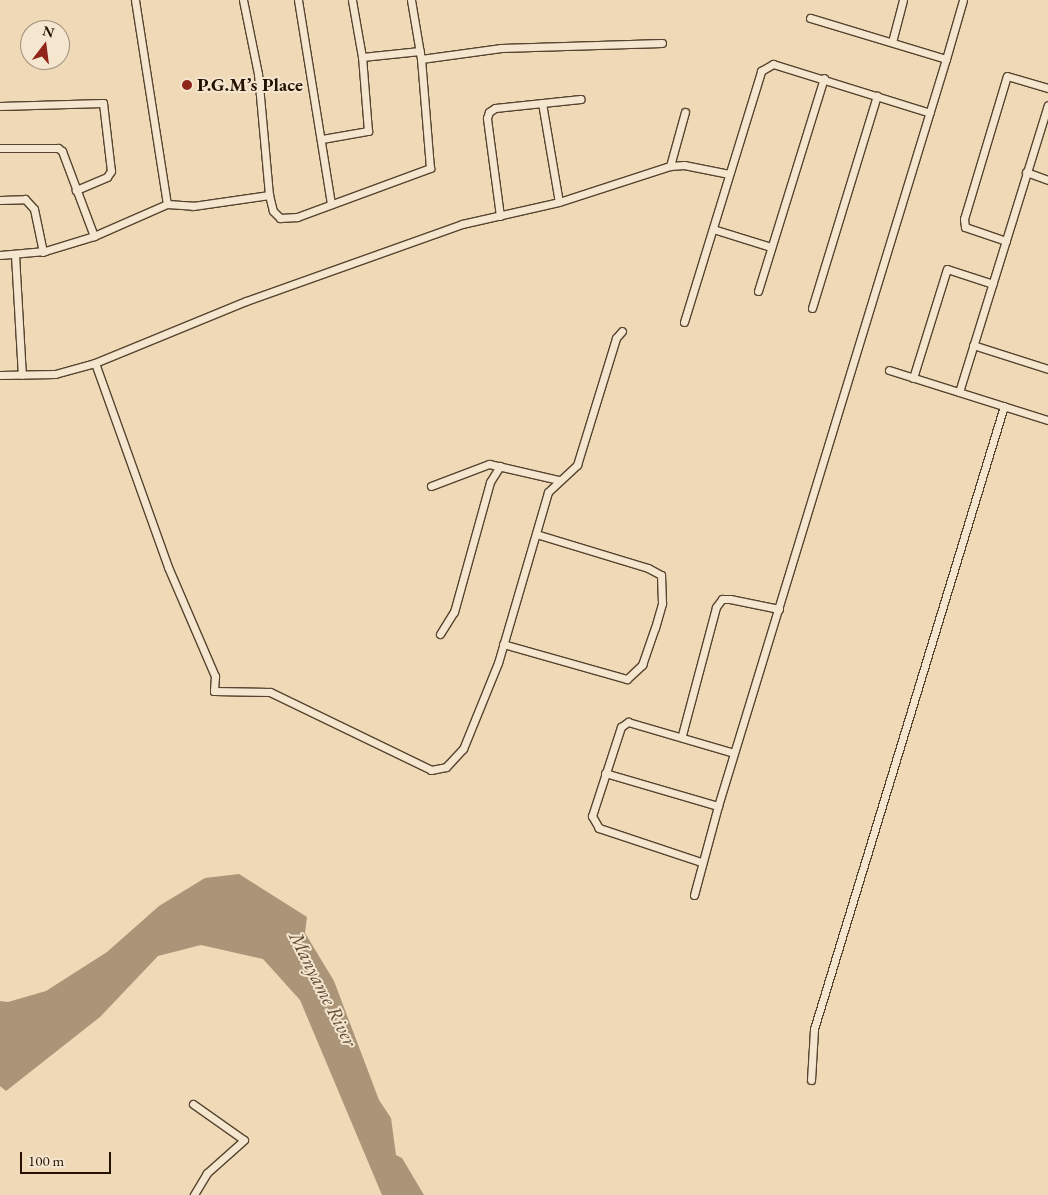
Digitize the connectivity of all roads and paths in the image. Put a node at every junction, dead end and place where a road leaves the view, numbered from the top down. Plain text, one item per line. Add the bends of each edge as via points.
1 (135, 0) edge
2 (243, 0) edge
3 (298, 0) edge
4 (352, 0) edge
5 (411, 0) edge
6 (903, 0) edge
7 (963, 0) edge
8 (810, 18) dead end
9 (892, 42) junction
10 (662, 43) dead end
11 (420, 51) junction
12 (362, 57) junction
13 (421, 59) junction
14 (946, 59) junction
15 (824, 78) junction
16 (1048, 88) edge
17 (877, 96) junction
18 (580, 99) dead end
19 (542, 102) junction
20 (1048, 105) edge
21 (0, 106) edge
22 (685, 112) dead end
23 (930, 113) junction
24 (1045, 124) edge
25 (322, 139) junction
26 (0, 148) edge
27 (670, 166) junction
28 (1026, 172) junction
29 (729, 174) junction
30 (1048, 180) edge
31 (76, 190) junction
32 (269, 195) junction
33 (0, 200) edge
34 (560, 202) junction
35 (167, 204) junction
36 (330, 204) junction
37 (500, 216) junction
38 (713, 229) junction
39 (94, 236) junction
40 (1006, 241) junction
41 (771, 247) junction
42 (43, 252) junction
43 (0, 255) edge
44 (15, 255) junction
45 (993, 284) junction
46 (758, 291) dead end
47 (812, 308) dead end
48 (684, 322) dead end
49 (622, 331) dead end
50 (973, 346) junction
51 (95, 363) junction
52 (1048, 369) edge
53 (888, 370) dead end
54 (0, 376) edge
55 (22, 376) junction
56 (914, 378) junction
57 (959, 392) junction
58 (1004, 406) junction
59 (1048, 420) edge
60 (500, 466) junction
61 (559, 480) junction
62 (431, 486) dead end
63 (536, 534) junction
64 (779, 609) junction
65 (440, 634) dead end
66 (503, 644) junction
67 (682, 735) junction
68 (734, 753) junction
69 (605, 773) junction
70 (718, 806) junction
71 (701, 862) junction
72 (694, 895) dead end
73 (811, 1080) dead end
74 (193, 1104) dead end
75 (194, 1195) edge

1 - 35 street
2 - 32 street via 258,74
3 - 25 street
4 - 12 street
5 - 11 street
6 - 9 street
7 - 14 street
8 - 9 street
9 - 14 street
10 - 13 street via 501,48
11 - 12 street
11 - 13 street
12 - 25 street via 368,131
13 - 36 street via 430,168
14 - 23 street
15 - 17 street
15 - 29 street via 774,64 761,71
15 - 41 street
16 - 40 street via 1007,76 964,218 965,228
17 - 23 street
17 - 47 street
18 - 19 street
19 - 34 street
19 - 37 street via 495,108 487,118
20 - 24 street
21 - 31 street via 103,103 111,171 106,177
22 - 27 street
23 - 64 street
24 - 28 street
25 - 36 street
26 - 31 street via 58,148
27 - 29 street via 684,165
27 - 34 street
28 - 30 street
28 - 40 street
29 - 38 street
31 - 39 street
32 - 35 street via 193,206
32 - 36 street via 280,218 297,217
33 - 42 street via 25,199 34,209
34 - 37 street
35 - 39 street
37 - 51 street via 462,224 246,301
38 - 41 street
38 - 48 street
39 - 42 street
40 - 45 street
41 - 46 street
42 - 44 street
43 - 44 street
44 - 55 street
45 - 50 street
45 - 56 street via 947,269
49 - 61 street via 616,338 577,465 570,475
50 - 52 street
50 - 57 street
51 - 55 street via 55,374
51 - 66 street via 173,580 215,676 214,690 270,692 431,770 446,767 463,749
53 - 56 street
54 - 55 street
56 - 57 street
57 - 58 street
58 - 59 street
58 - 73 street via 814,1029
60 - 61 street
60 - 62 street via 485,464
60 - 65 street via 490,482 454,612
61 - 63 street via 548,492
63 - 66 street
63 - 66 street via 648,568 661,575 662,603 655,628 642,665 627,679
64 - 67 street via 730,599 722,600 716,607
64 - 68 street
67 - 68 street
67 - 69 street via 628,722 621,727
68 - 70 street
69 - 70 street
69 - 71 street via 592,816 599,828
70 - 71 street
71 - 72 street
74 - 75 street via 244,1140 207,1173

